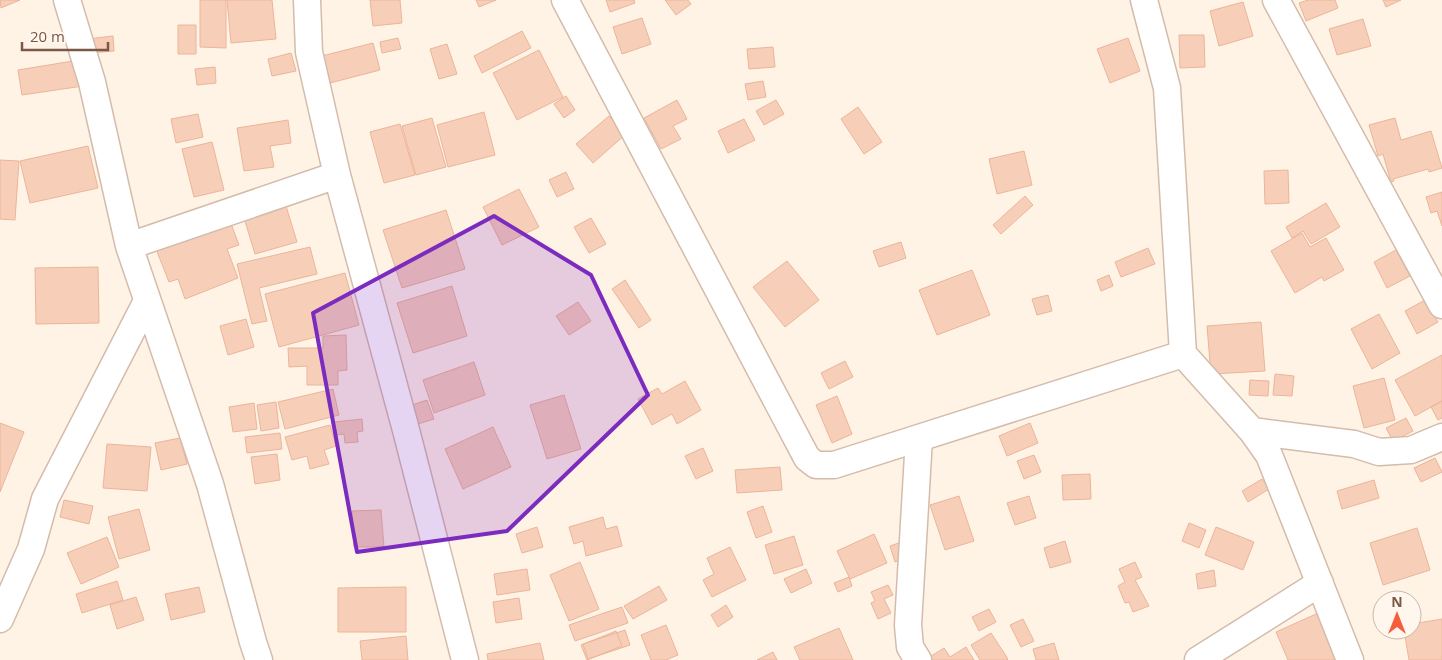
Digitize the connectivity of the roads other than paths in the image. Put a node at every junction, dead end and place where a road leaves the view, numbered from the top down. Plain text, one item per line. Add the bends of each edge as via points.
1 (67, 0) edge
2 (308, 0) edge
3 (565, 0) edge
4 (1144, 0) edge
5 (1276, 0) edge
6 (337, 175) junction
7 (129, 246) junction
8 (147, 301) junction
9 (1442, 305) edge
10 (1183, 354) junction
11 (1252, 430) junction
12 (1442, 437) edge
13 (920, 438) junction
14 (1320, 583) junction
15 (0, 619) edge
16 (259, 660) edge
17 (465, 660) edge
18 (918, 660) edge
19 (1198, 660) edge
20 (1350, 660) edge

1 - 7 street via 92,82
2 - 6 street via 309,52
3 - 13 street via 807,458 816,465 834,465
4 - 10 street via 1166,88
5 - 9 street
6 - 7 street
6 - 17 street
7 - 8 street
8 - 15 street via 45,499 31,549
8 - 16 street via 210,484
10 - 11 street
10 - 13 street
11 - 12 street via 1354,444 1379,452 1411,450
11 - 14 street via 1269,454
13 - 18 street via 908,625 910,646
14 - 19 street
14 - 20 street

